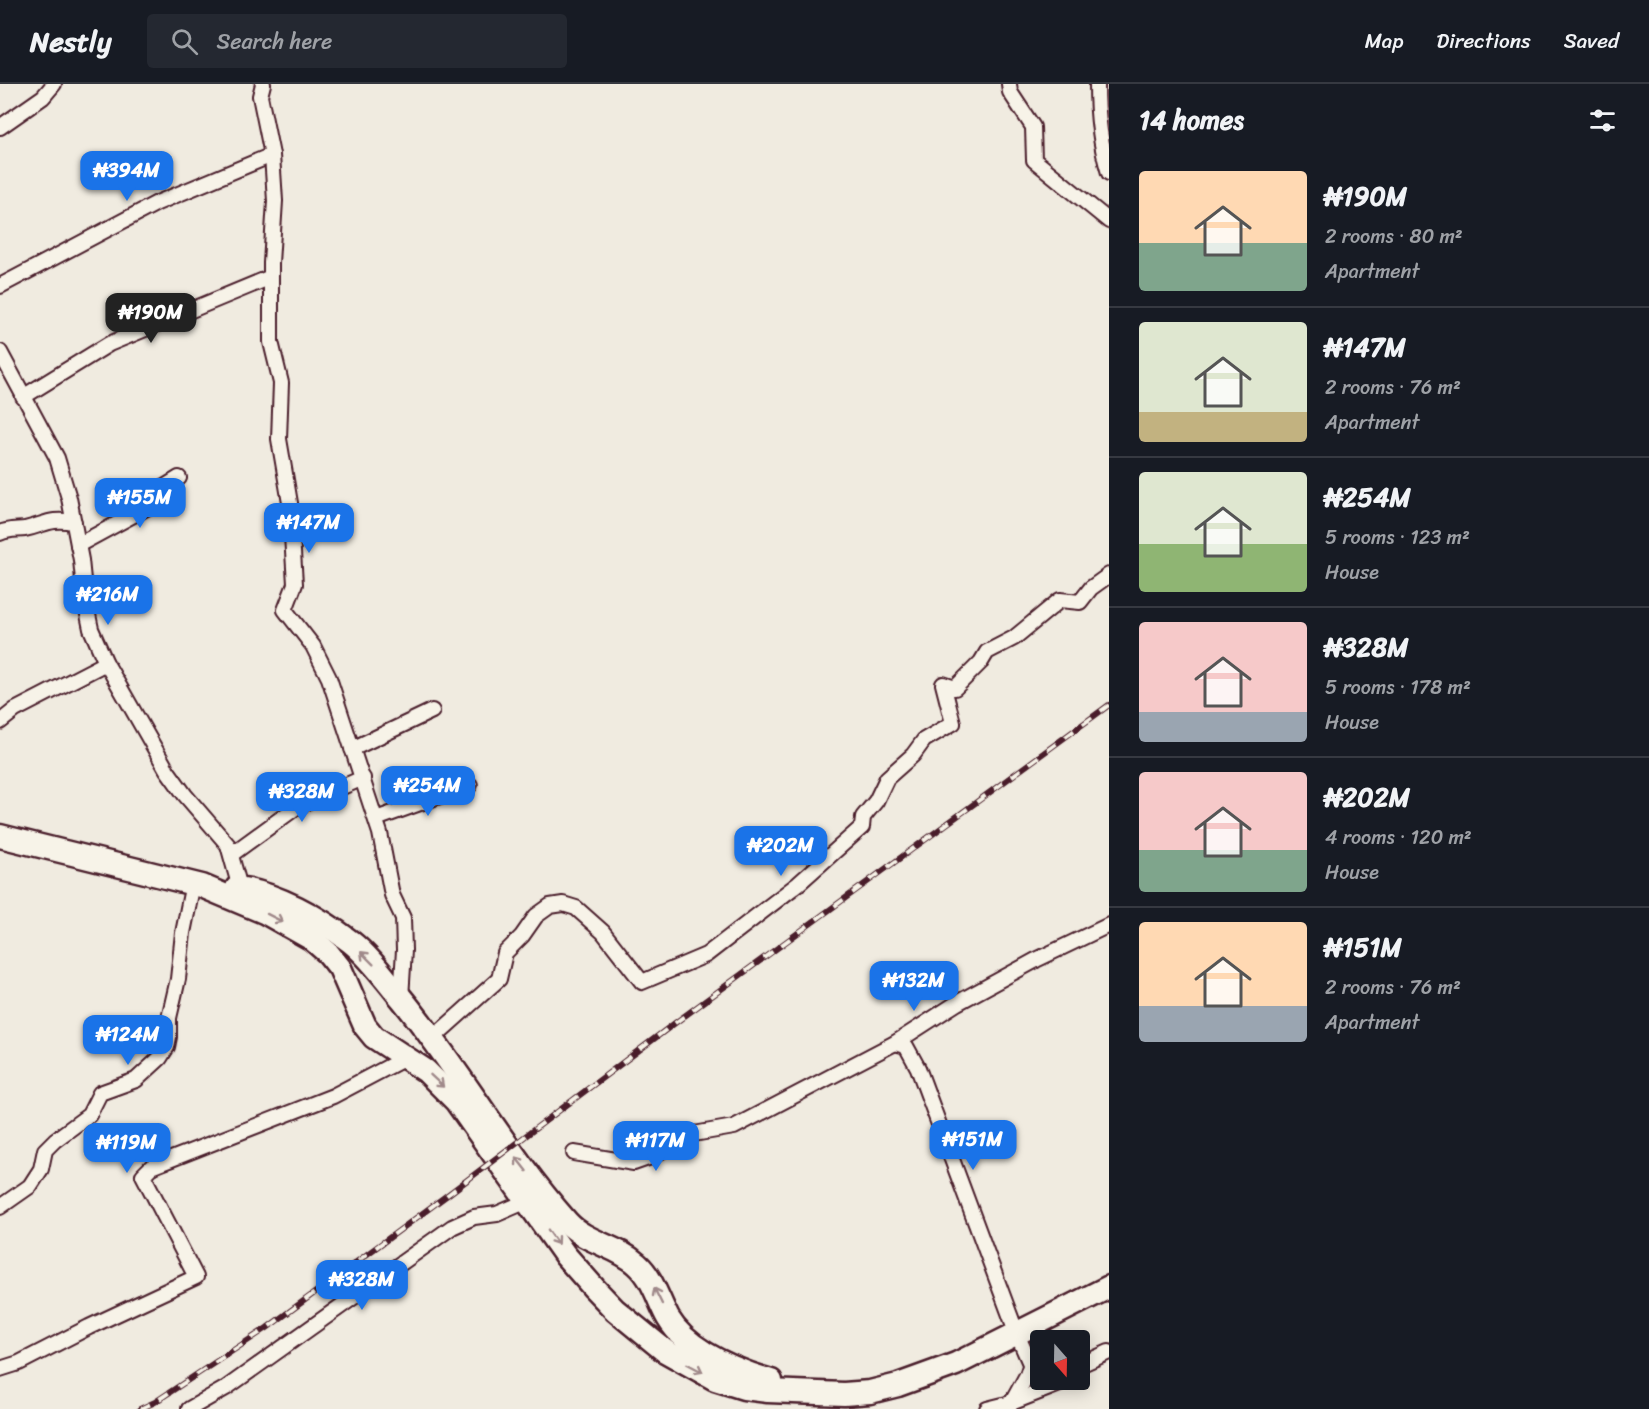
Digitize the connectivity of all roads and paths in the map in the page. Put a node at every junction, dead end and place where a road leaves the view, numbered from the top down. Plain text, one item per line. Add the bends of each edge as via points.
1 (54, 84) edge
2 (263, 84) edge
3 (1009, 84) edge
4 (1097, 84) edge
5 (0, 127) edge
6 (272, 155) junction
7 (1109, 173) edge
8 (1109, 221) edge
9 (272, 277) junction
10 (0, 286) edge
11 (0, 352) edge
12 (23, 397) junction
13 (179, 478) dead end
14 (74, 522) junction
15 (0, 533) edge
16 (78, 544) junction
17 (1109, 575) edge
18 (106, 663) junction
19 (432, 711) dead end
20 (0, 722) edge
21 (352, 749) junction
22 (363, 778) junction
23 (471, 785) dead end
24 (376, 819) junction
25 (0, 836) edge
26 (232, 854) junction
27 (198, 884) junction
28 (240, 888) junction
29 (1109, 925) edge
30 (401, 998) junction
31 (433, 1038) junction
32 (895, 1043) junction
33 (407, 1058) junction
34 (574, 1154) dead end
35 (527, 1201) junction
36 (0, 1207) edge
37 (1109, 1287) edge
38 (1017, 1334) junction
39 (1109, 1352) edge
40 (1030, 1361) edge
41 (1090, 1361) edge
42 (1030, 1367) edge
43 (0, 1369) edge
44 (1045, 1390) edge
45 (807, 1392) junction
46 (1010, 1406) edge
47 (189, 1409) edge
48 (987, 1409) edge

1 - 5 street via 43,97
2 - 6 street via 260,96
3 - 8 street via 1010,92 1033,127 1034,159
4 - 7 street via 1097,112
6 - 9 street
6 - 10 street via 158,203
9 - 12 street via 109,344
9 - 21 street via 271,342 281,383 279,439 290,503 295,584 285,610 313,646
11 - 12 street
12 - 14 street via 57,458
13 - 16 street via 166,486 148,507
14 - 15 street via 49,521
14 - 16 street
16 - 18 street via 91,628
17 - 31 street via 1080,602 1060,600 1014,638 987,652 955,688 942,684 953,723 924,740 887,778 861,827 798,884 706,955 642,982 603,932 576,908 550,906 536,916 505,953 499,979
18 - 20 street via 15,710
18 - 26 street via 167,770
19 - 21 street
21 - 22 street
22 - 24 street
22 - 26 street via 298,806
23 - 24 street
24 - 30 street via 392,895 403,918
25 - 27 highway
26 - 28 street
27 - 28 highway
27 -> 33 highway via 264,912 312,939 340,968 370,1031
27 - 36 street via 183,933 167,1047 136,1080 100,1093 89,1115 45,1150 41,1169 30,1186
30 -> 28 highway via 373,963 323,922
29 - 32 street via 957,1003
30 - 31 highway
45 -> 31 highway via 726,1363 681,1335 637,1264 569,1225 509,1148
32 - 34 street via 734,1127 688,1135 634,1163
32 - 38 street via 906,1046 918,1068
33 -> 35 highway via 456,1101
33 - 43 street via 333,1096 151,1167 143,1175 196,1277
35 -> 45 highway via 594,1288 665,1351 715,1379 744,1388
35 - 47 street via 452,1227 226,1388
37 - 38 highway
38 - 40 street
38 - 45 highway via 956,1364 898,1385 870,1392
39 - 41 street
42 - 46 street
44 - 46 street
46 - 48 street

